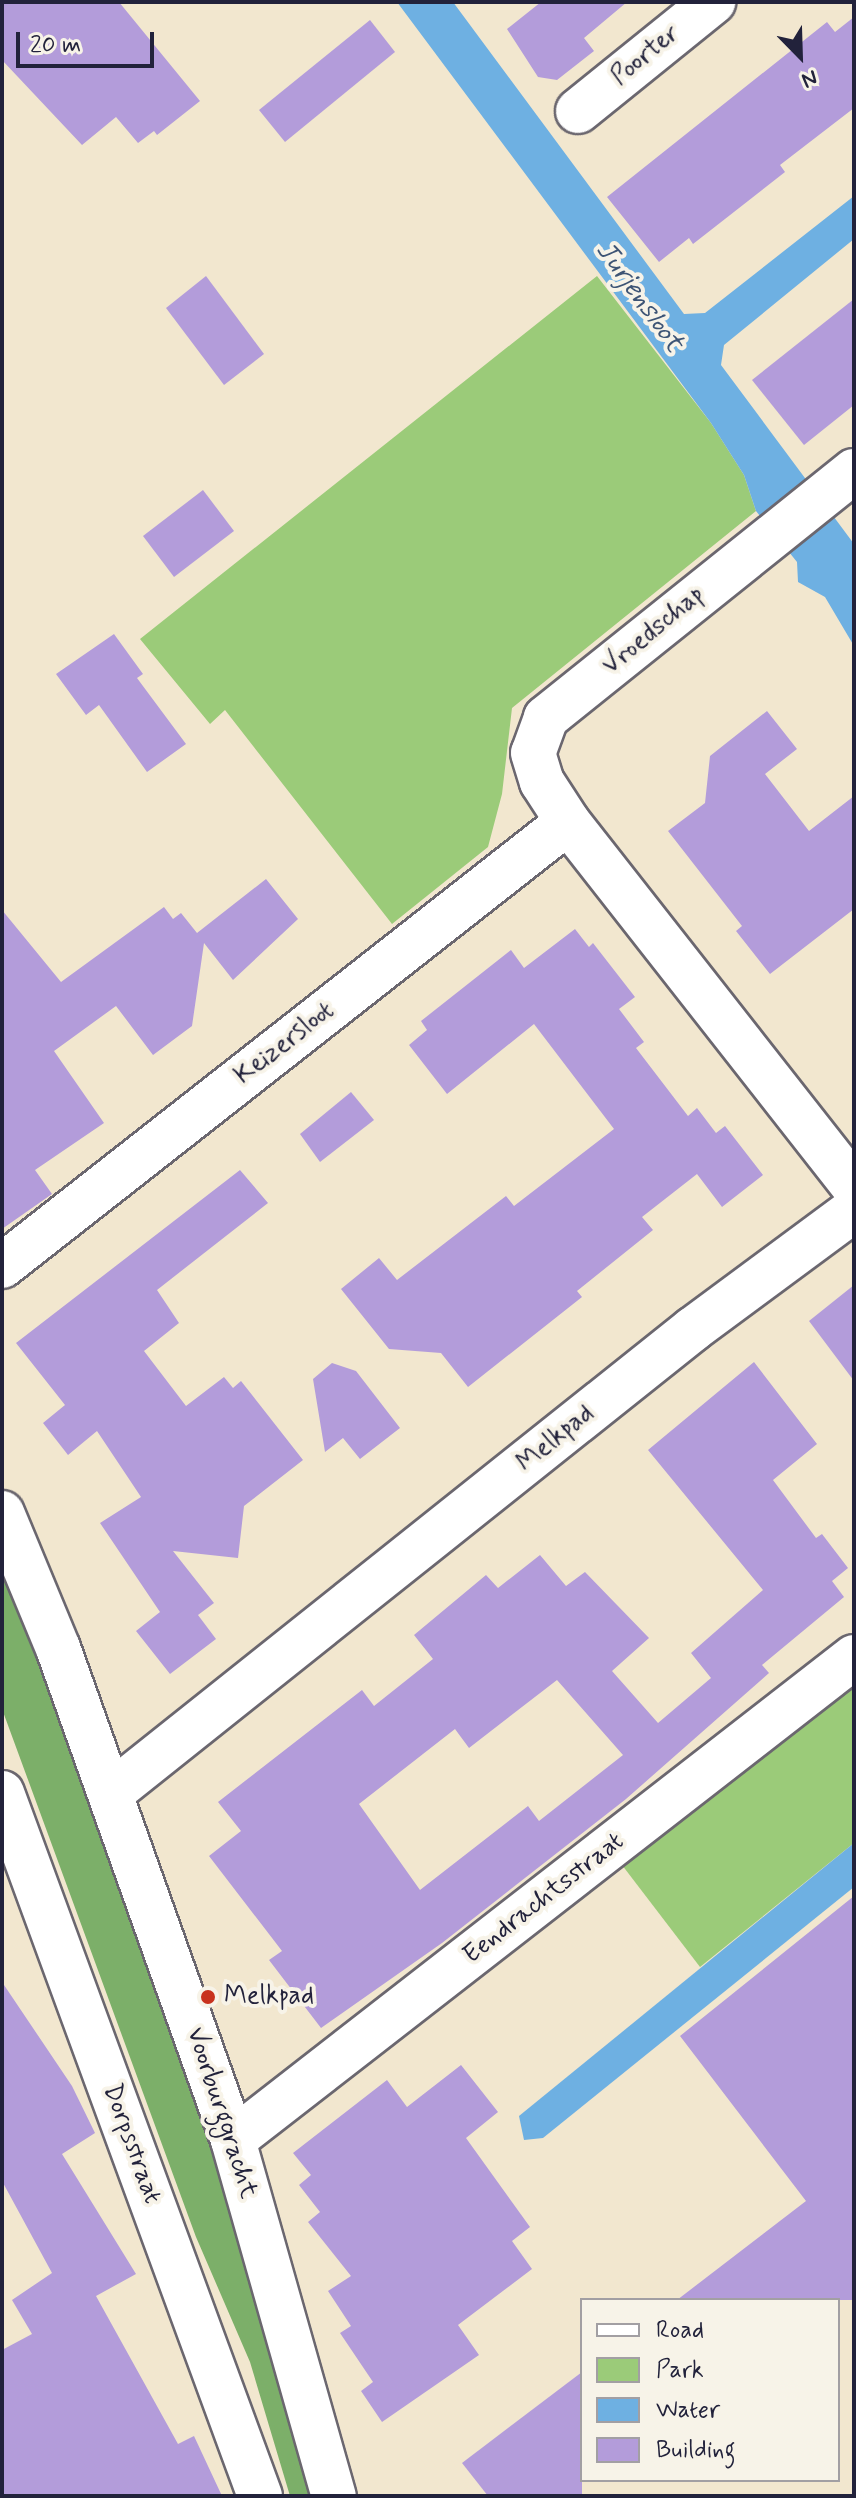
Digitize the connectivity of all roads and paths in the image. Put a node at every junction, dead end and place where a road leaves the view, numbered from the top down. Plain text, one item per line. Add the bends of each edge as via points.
1 (713, 2) edge
2 (578, 111) dead end
3 (840, 482) edge
4 (568, 822) junction
5 (854, 1187) edge
6 (854, 1210) edge
7 (2, 1266) edge
8 (2, 1513) edge
9 (854, 1657) edge
10 (2, 1793) edge
11 (111, 1793) junction
12 (233, 2140) junction
13 (260, 2496) edge
14 (334, 2496) edge

1 - 2 street, Poorter
3 - 4 street, Vroedschap via 546,718 536,736 536,768
4 - 5 street
4 - 7 street, Keizersloot
6 - 11 street, Melkpad via 693,1329
8 - 11 street, Voorburggracht
9 - 12 street, Eendrachtsstraat
10 - 13 street, Dorpsstraat
11 - 12 street, Voorburggracht
12 - 14 street, Voorburggracht

